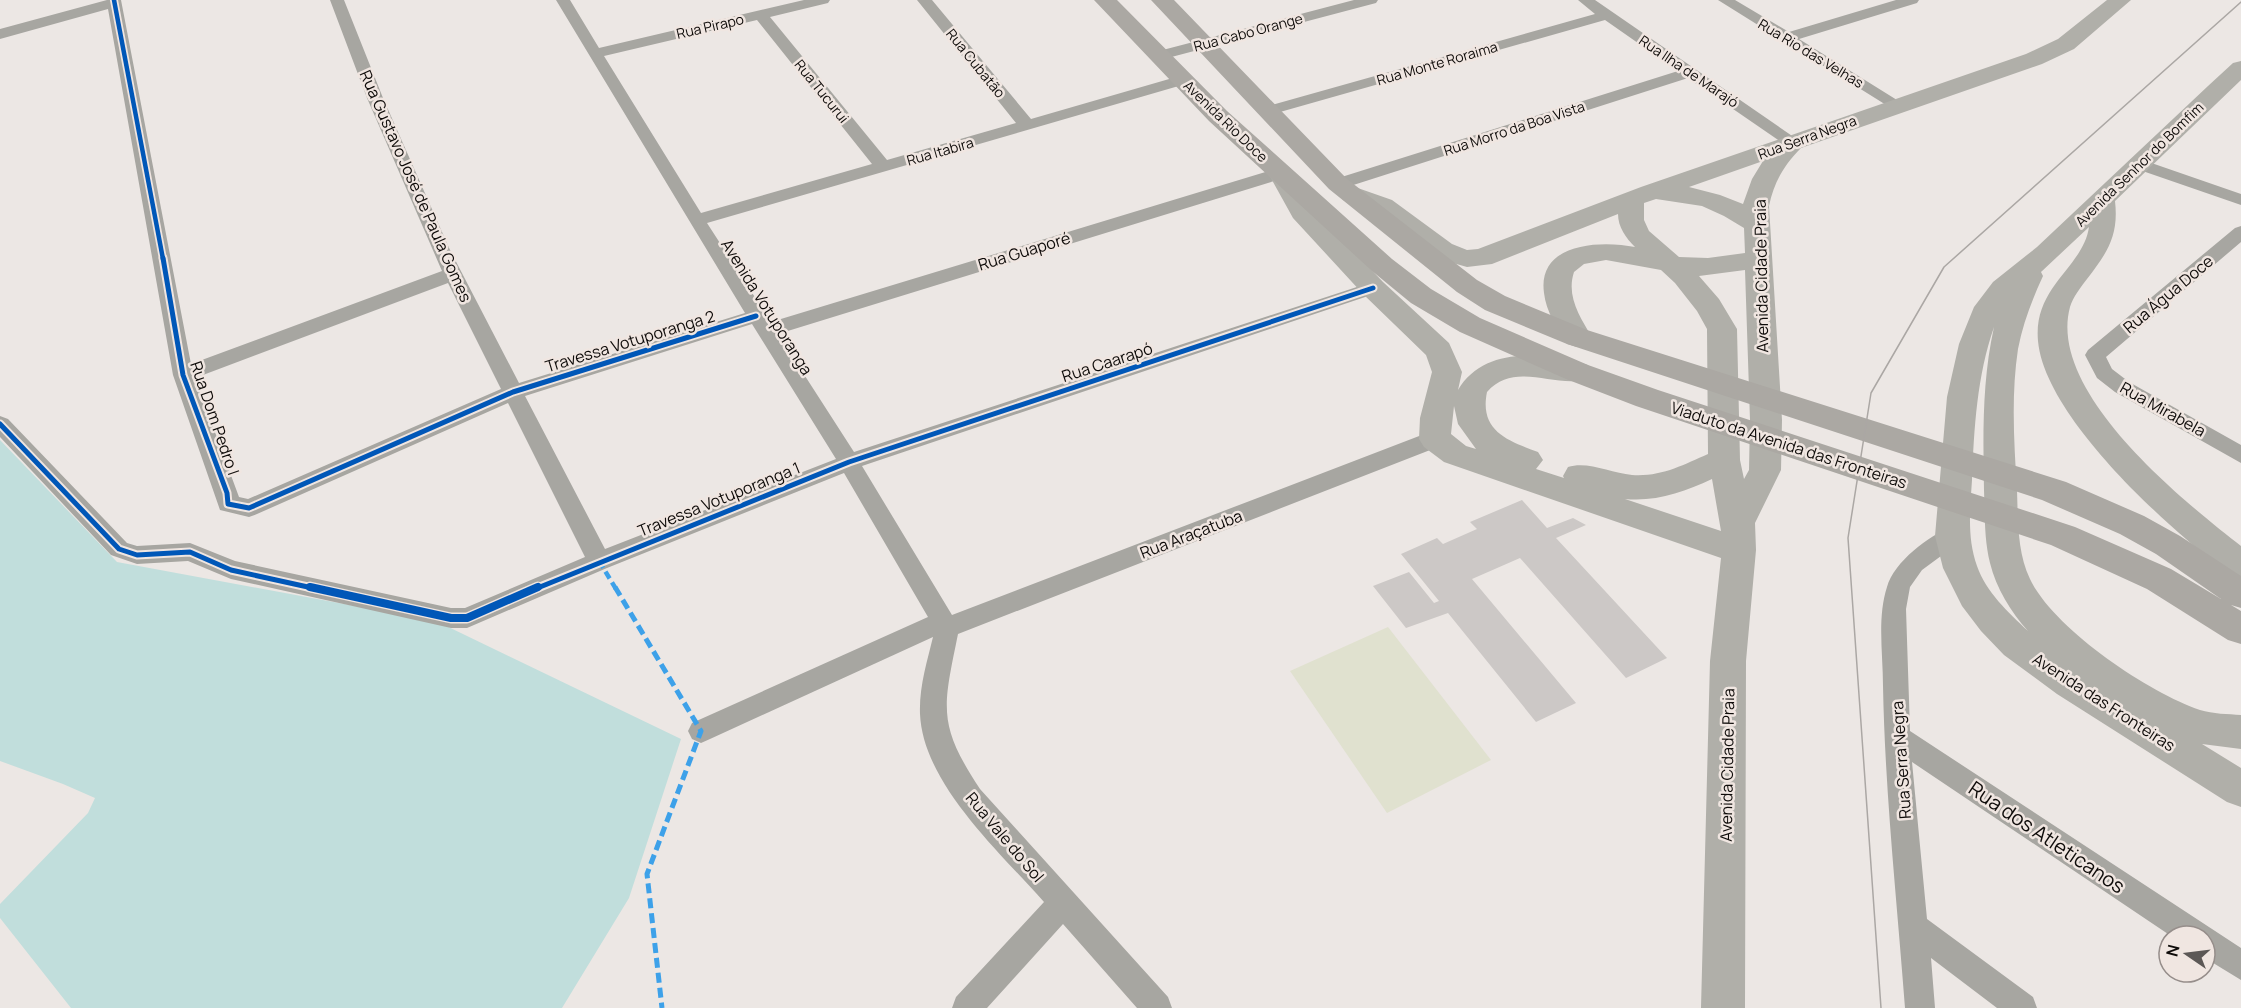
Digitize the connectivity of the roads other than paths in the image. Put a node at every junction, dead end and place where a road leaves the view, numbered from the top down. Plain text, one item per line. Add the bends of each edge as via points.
1 (337, 0) edge
2 (563, 0) edge
3 (823, 0) edge
4 (924, 0) edge
5 (1106, 0) edge
6 (1162, 0) edge
7 (1371, 0) edge
8 (1585, 0) edge
9 (1725, 0) edge
10 (1912, 0) edge
11 (2117, 1) edge
12 (114, 2) edge
13 (760, 14) junction
14 (1606, 15) junction
15 (0, 34) edge
16 (1786, 38) junction
17 (1204, 43) junction
18 (596, 53) junction
19 (1160, 55) junction
20 (2241, 68) edge
21 (1690, 72) junction
22 (1183, 80) junction
23 (1897, 105) junction
24 (1267, 111) junction
25 (1028, 126) junction
26 (1792, 142) junction
27 (2137, 163) junction
28 (884, 167) junction
29 (1281, 173) junction
30 (1345, 189) junction
31 (1641, 196) junction
32 (2103, 198) junction
33 (2241, 200) edge
34 (696, 220) junction
35 (1756, 224) junction
36 (2241, 232) edge
37 (1351, 236) joint
38 (1759, 258) junction
39 (2037, 262) junction
40 (1672, 264) junction
41 (453, 274) junction
42 (1373, 288) junction
43 (761, 323) junction
44 (1577, 337) junction
45 (2095, 355) joint
46 (1577, 372) junction
47 (183, 375) junction
48 (513, 392) junction
49 (0, 424) edge
50 (1435, 439) junction
51 (2241, 455) edge
52 (1724, 460) junction
53 (849, 462) junction
54 (1738, 536) junction
55 (1952, 536) junction
56 (599, 561) junction
57 (2241, 565) edge
58 (2241, 594) edge
59 (945, 624) junction
60 (2241, 629) edge
61 (701, 731) dead end
62 (2241, 732) edge
63 (1897, 737) junction
64 (2241, 789) edge
65 (1062, 904) junction
66 (2179, 924) edge
67 (1915, 928) junction
68 (2217, 949) edge
69 (2241, 965) edge
70 (967, 1008) edge
71 (1157, 1008) edge
72 (1723, 1008) edge
73 (1920, 1008) edge
74 (2022, 1008) edge

1 - 41 street, Rua Gustavo José de Paula Gomes via 375,98
2 - 18 street, Avenida Votuporanga
3 - 13 street, Rua Pirapo
4 - 25 street, Rua Cubatão
5 - 19 main road, Avenida Rio Doce
6 - 17 main road
7 - 17 street, Rua Cabo Orange
8 - 14 street, Rua Ilha de Marajó
9 - 16 street, Rua Rio das Velhas
10 - 16 street
11 - 23 main road, Rua Serra Negra via 2082,33 2053,51
12 - 15 street
12 - 47 street, Rua Dom Pedro I
13 - 18 street, Rua Pirapo
13 - 28 street, Rua Tucurui
14 - 21 street, Rua Ilha de Marajó
14 - 24 street, Rua Monte Roraima
16 - 23 street, Rua Rio das Velhas
17 - 19 street, Rua Cabo Orange
17 - 24 main road
18 - 34 street, Avenida Votuporanga
19 - 22 main road, Avenida Rio Doce
20 - 27 main road, Avenida Senhor do Bomfim
21 - 26 street, Rua Ilha de Marajó
21 - 30 street, Rua Morro da Boa Vista
22 - 25 street, Rua Itabira
22 - 29 main road, Avenida Rio Doce
23 - 26 main road, Rua Serra Negra
24 - 30 main road
25 - 28 street, Rua Itabira
26 - 31 main road, Rua Serra Negra
26 - 35 main road, Avenida Cidade Praia via 1762,181
27 - 32 main road, Avenida Senhor do Bomfim
27 - 33 street
28 - 34 street, Rua Itabira
29 - 37 main road, Avenida Rio Doce
29 - 42 main road via 1302,212
29 - 43 street, Rua Guaporé
30 - 31 main road, Rua Serra Negra via 1386,207 1442,252 1460,259 1482,258
30 - 44 main road via 1467,286 1520,315
31 - 35 main road via 1703,197 1731,206
31 - 40 main road, Avenida Cidade Praia via 1631,220 1638,235
32 - 39 main road, Avenida Senhor do Bomfim
32 - 57 main road via 2103,233 2057,305 2053,319 2052,336 2067,382 2092,424 2131,469
34 - 43 street, Avenida Votuporanga
35 - 38 main road, Avenida Cidade Praia
36 - 45 street, Rua Água Doce
37 - 46 main road, Viaduto da Avenida das Fronteiras via 1382,266 1431,302 1470,325
38 - 40 main road via 1719,267
38 - 54 main road, Avenida Cidade Praia via 1765,470
39 - 55 main road, Avenida das Fronteiras via 2001,289 1987,309 1974,344 1964,388
39 - 62 main road via 2009,319 1998,395 2002,543 2008,568 2018,591 2048,630 2101,673 2193,724
40 - 44 main road via 1599,251 1566,262 1557,276 1558,299
40 - 52 main road, Avenida Cidade Praia via 1709,306 1722,329
41 - 47 street
41 - 48 street, Rua Gustavo José de Paula Gomes
42 - 50 main road via 1439,350 1445,361 1447,372
42 - 53 street, Rua Caarapó
43 - 48 street, Travessa Votuporanga 2
43 - 53 street, Avenida Votuporanga
44 - 58 main road via 2054,491 2132,525
45 - 51 street, Rua Mirabela via 2104,373 2122,387
46 - 52 main road via 1530,366 1508,367 1485,375 1468,400 1472,422 1488,443 1501,452 1618,486 1667,484
46 - 60 main road, Viaduto da Avenida das Fronteiras via 2063,536 2159,579
47 - 48 street, Rua Dom Pedro I via 228,504 237,508 261,504
48 - 56 street, Rua Gustavo José de Paula Gomes
49 - 56 street, Travessa Votuporanga 1 via 119,549 137,555 190,552 231,570 451,618 467,618
50 - 54 main road via 1455,454
50 - 59 street, Rua Araçatuba
52 - 54 main road, Avenida Cidade Praia
53 - 56 street, Travessa Votuporanga 1
53 - 59 street, Avenida Votuporanga
54 - 72 main road, Avenida Cidade Praia via 1728,662
55 - 63 street, Rua Serra Negra via 1914,563 1899,585
55 - 64 main road, Avenida das Fronteiras via 1954,553 1966,582 2013,640 2037,661
59 - 61 street, Rua Araçatuba
59 - 65 street, Rua Vale do Sol via 933,699 935,728 946,760 970,798
63 - 66 street, Rua dos Atleticanos
63 - 67 street, Rua Serra Negra
65 - 70 street
65 - 71 street, Rua Vale do Sol
67 - 73 street, Rua Serra Negra
67 - 74 street
68 - 69 street

